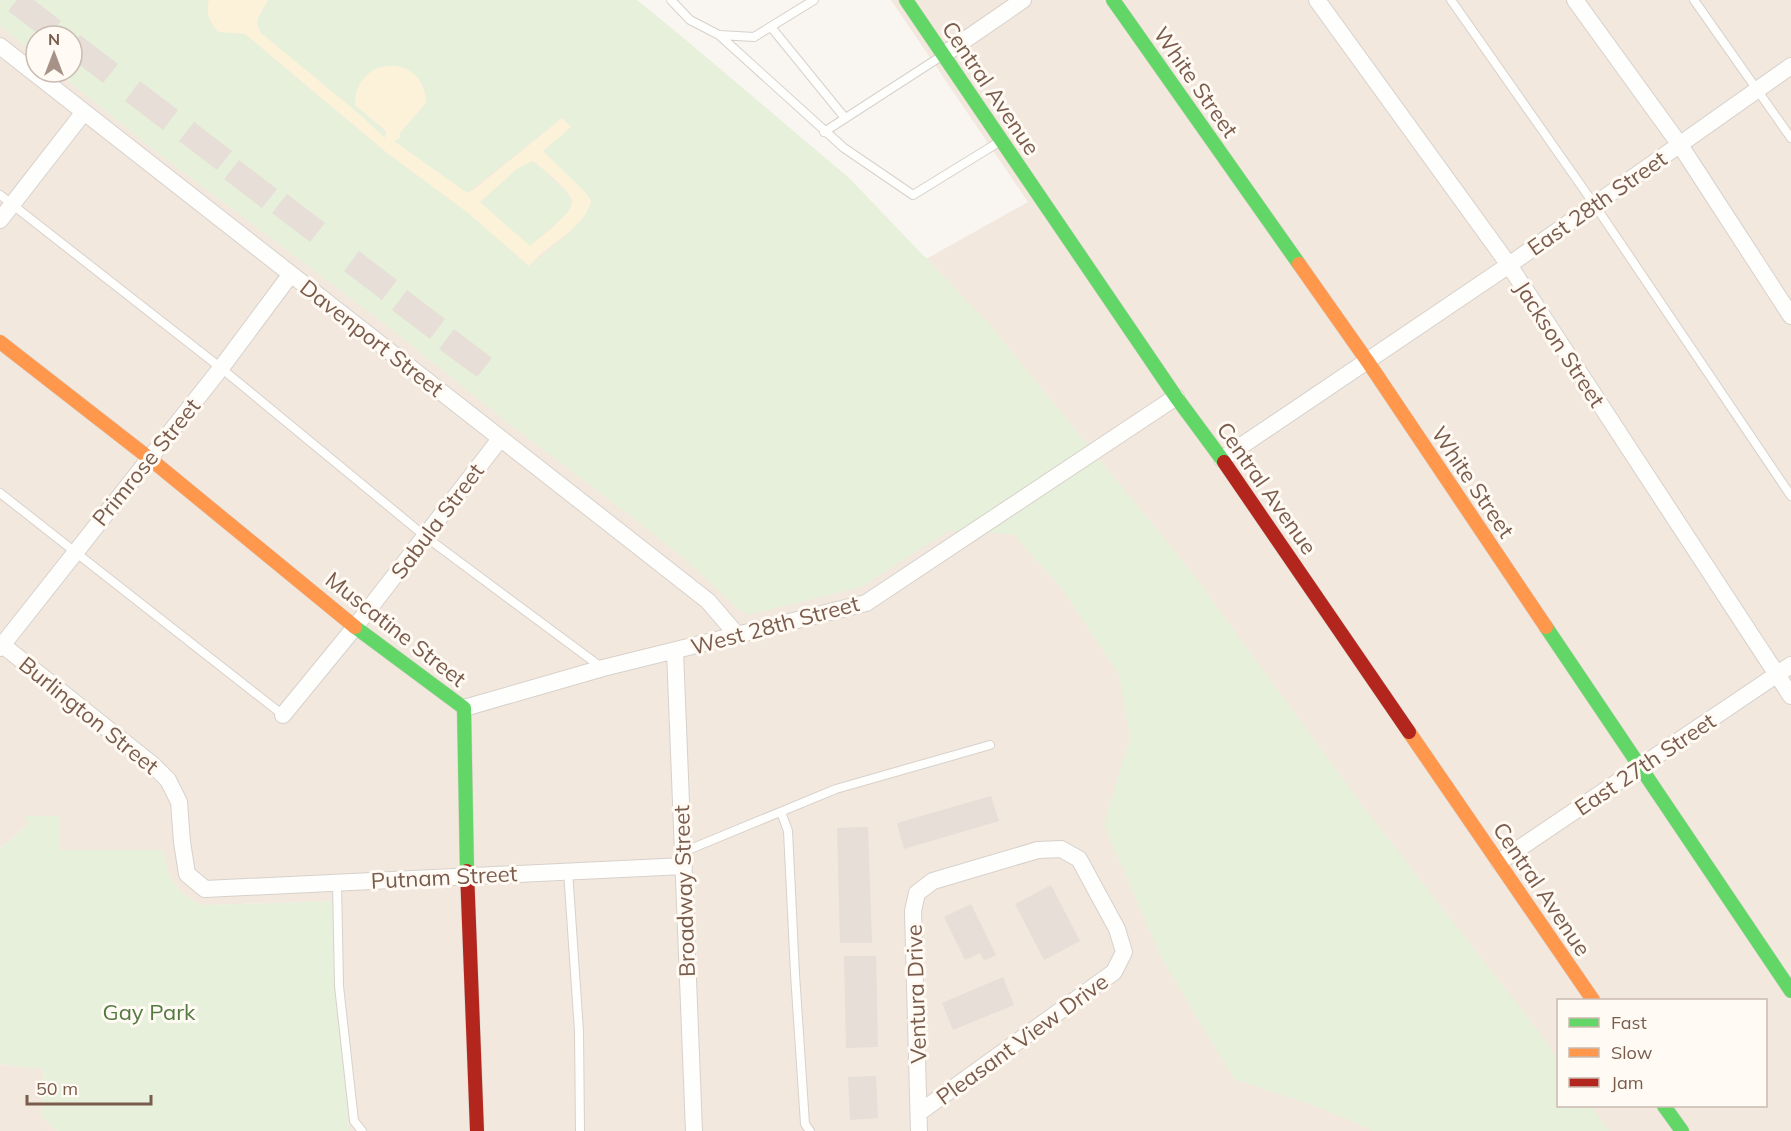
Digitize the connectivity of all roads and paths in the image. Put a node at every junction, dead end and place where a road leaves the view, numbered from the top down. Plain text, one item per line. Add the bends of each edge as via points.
1 (671, 0) edge
2 (814, 0) edge
3 (906, 0) edge
4 (1023, 0) edge
5 (1113, 0) edge
6 (1317, 0) edge
7 (1451, 0) edge
8 (1575, 0) edge
9 (1694, 0) edge
10 (771, 27) junction
11 (719, 35) junction
12 (0, 46) edge
13 (943, 55) junction
14 (1791, 66) edge
15 (1757, 90) junction
16 (84, 112) junction
17 (845, 118) junction
18 (824, 132) junction
19 (1791, 138) edge
20 (1001, 140) junction
21 (1680, 146) junction
22 (6, 200) edge
23 (1594, 204) junction
24 (0, 220) edge
25 (1509, 265) junction
26 (291, 274) junction
27 (1791, 316) edge
28 (0, 342) edge
29 (1368, 362) junction
30 (221, 369) junction
31 (1176, 397) junction
32 (500, 439) junction
33 (149, 458) junction
34 (1222, 459) junction
35 (0, 493) edge
36 (1791, 496) edge
37 (426, 537) junction
38 (75, 551) junction
39 (355, 627) junction
40 (738, 636) junction
41 (1, 645) edge
42 (675, 651) junction
43 (1791, 665) edge
44 (603, 668) junction
45 (1777, 675) junction
46 (1791, 696) edge
47 (464, 708) junction
48 (283, 715) joint
49 (990, 745) dead end
50 (1639, 769) junction
51 (782, 812) junction
52 (683, 859) junction
53 (1499, 862) junction
54 (568, 871) junction
55 (467, 876) junction
56 (337, 882) junction
57 (205, 889) joint
58 (916, 893) joint
59 (1791, 991) edge
60 (1592, 999) edge
61 (1665, 1107) edge
62 (920, 1112) junction
63 (362, 1131) edge
64 (477, 1131) edge
65 (579, 1131) edge
66 (694, 1131) edge
67 (810, 1131) edge
68 (920, 1131) edge
69 (1682, 1131) edge

1 - 11 lane via 690,20
2 - 10 lane
3 - 13 street, Central Avenue
4 - 13 street
5 - 29 street, White Street
6 - 25 street, Jackson Street
7 - 23 lane
8 - 21 street
9 - 15 lane
10 - 11 lane via 754,37
10 - 17 lane
11 - 18 lane
12 - 16 street, Davenport Street
13 - 17 lane
13 - 20 street, Central Avenue
14 - 15 street, East 28th Street
15 - 19 lane
15 - 21 street, East 28th Street
16 - 22 street
16 - 26 street, Davenport Street
17 - 18 lane
18 - 20 lane via 913,195
20 - 31 street, Central Avenue
21 - 23 street, East 28th Street
21 - 27 street
22 - 24 street
22 - 30 lane
23 - 25 street, East 28th Street
23 - 36 lane
25 - 29 street, East 28th Street
25 - 45 street, Jackson Street
26 - 30 street, Primrose Street
26 - 32 street, Davenport Street
28 - 33 street, Muscatine Street
29 - 34 street, East 28th Street
29 - 50 street, White Street
30 - 33 street, Primrose Street
30 - 37 lane
31 - 34 street, Central Avenue
31 - 40 street, West 28th Street via 866,603
32 - 37 street, Sabula Street
32 - 40 street, Davenport Street via 708,602
33 - 38 street, Primrose Street
33 - 39 street, Muscatine Street
34 - 53 street, Central Avenue
35 - 38 lane
37 - 39 street, Sabula Street
37 - 44 lane
38 - 41 street, Primrose Street
38 - 48 lane
39 - 47 street, Muscatine Street
39 - 48 street, Sabula Street
40 - 42 street, West 28th Street
41 - 57 street, Burlington Street via 168,780 179,802 187,874
42 - 44 street, West 28th Street
42 - 52 street, Broadway Street
43 - 45 street, East 27th Street
44 - 47 street, West 28th Street
45 - 46 street, Jackson Street
45 - 50 street, East 27th Street
47 - 55 street, Muscatine Street
49 - 51 lane via 836,789
50 - 53 street, East 27th Street
50 - 59 street, White Street
51 - 52 lane
51 - 67 lane via 788,831 805,1124
52 - 54 street, Putnam Street
52 - 66 street, Broadway Street
53 - 60 street, Central Avenue
54 - 55 street, Putnam Street
54 - 65 lane via 579,1031
55 - 56 street, Putnam Street
55 - 64 street, Muscatine Street
56 - 57 street, Putnam Street
56 - 63 lane via 339,986 354,1121
58 - 62 street, Ventura Drive
58 - 62 street, Pleasant View Drive via 933,881 1038,850 1061,849 1079,860 1117,929 1124,952 1114,972
61 - 69 street
62 - 68 street, Ventura Drive

